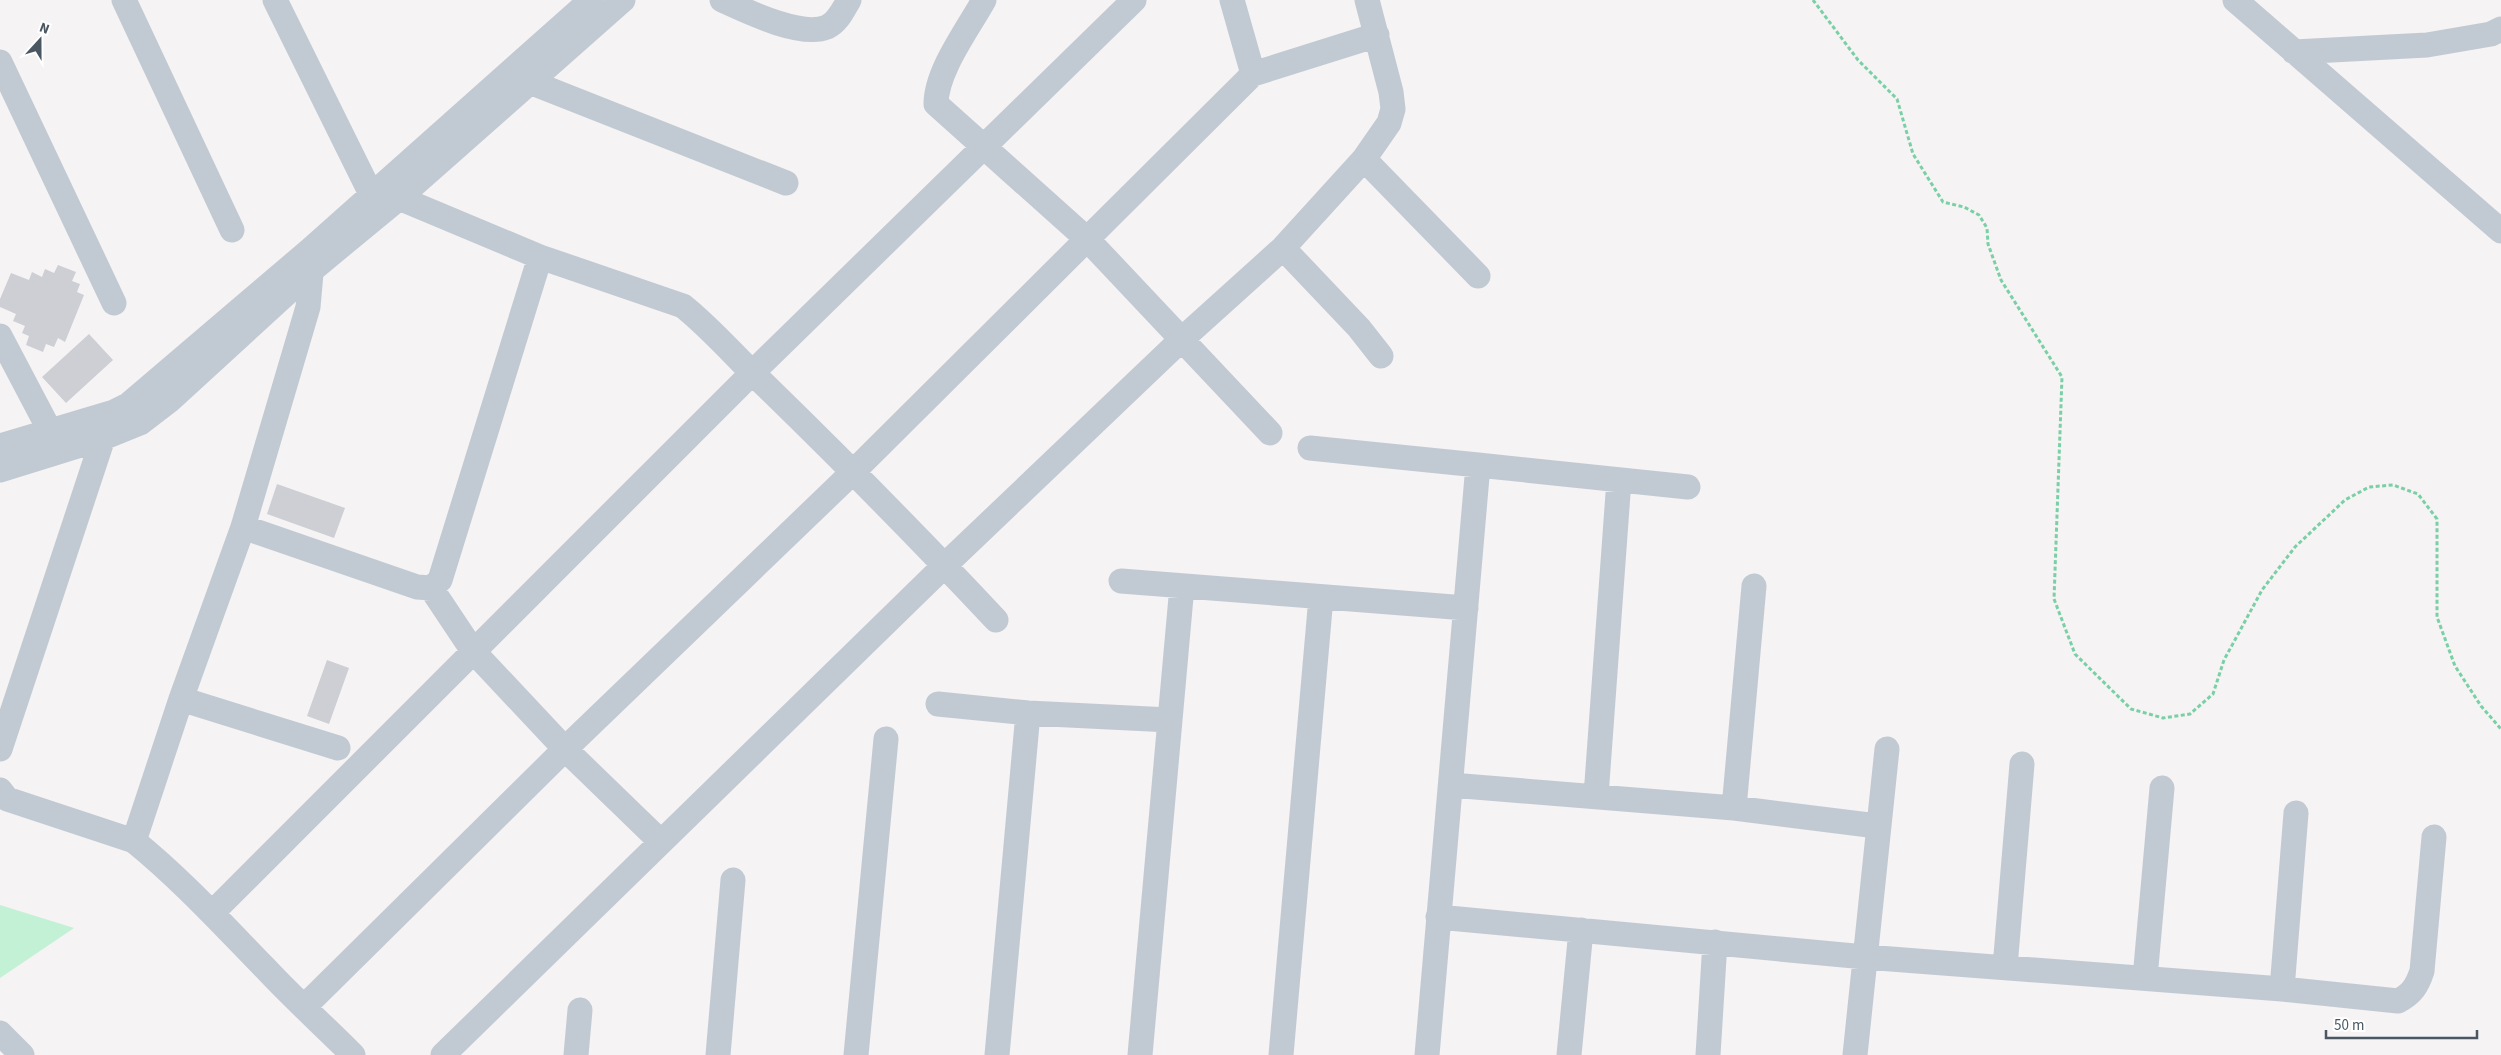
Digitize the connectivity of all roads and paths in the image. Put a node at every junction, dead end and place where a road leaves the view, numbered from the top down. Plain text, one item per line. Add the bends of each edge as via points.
1 (124, 0) edge
2 (275, 0) edge
3 (591, 0) edge
4 (623, 0) edge
5 (722, 0) edge
6 (848, 0) edge
7 (984, 0) edge
8 (1134, 0) edge
9 (1232, 0) edge
10 (1367, 0) edge
11 (1813, 0) edge
12 (2235, 0) edge
13 (2501, 30) edge
14 (1377, 35) junction
15 (2294, 52) junction
16 (0, 62) edge
17 (1253, 74) junction
18 (530, 82) junction
19 (985, 148) junction
20 (1364, 159) junction
21 (786, 183) dead end
22 (370, 194) junction
23 (399, 198) junction
24 (232, 230) dead end
25 (2501, 231) edge
26 (1088, 240) junction
27 (1283, 248) junction
28 (540, 257) junction
29 (312, 259) junction
30 (1478, 276) dead end
31 (114, 303) dead end
32 (0, 336) edge
33 (1181, 340) junction
34 (1381, 356) dead end
35 (752, 373) junction
36 (50, 431) junction
37 (1270, 433) dead end
38 (103, 438) junction
39 (0, 446) edge
40 (1310, 448) dead end
41 (1478, 465) junction
42 (0, 470) edge
43 (854, 471) junction
44 (1619, 480) junction
45 (1688, 487) dead end
46 (243, 527) junction
47 (944, 566) junction
48 (1122, 582) dead end
49 (1182, 586) junction
50 (1754, 586) dead end
51 (430, 588) junction
52 (1321, 597) junction
53 (1466, 608) junction
54 (996, 620) dead end
55 (473, 651) junction
56 (181, 699) junction
57 (938, 704) dead end
58 (1028, 713) junction
59 (1170, 720) junction
60 (2501, 729) edge
61 (886, 739) dead end
62 (338, 748) dead end
63 (0, 749) edge
64 (565, 749) junction
65 (1886, 749) dead end
66 (2022, 764) dead end
67 (1451, 785) junction
68 (2162, 788) dead end
69 (0, 790) edge
70 (1596, 796) junction
71 (1734, 808) junction
72 (2296, 812) dead end
73 (1877, 826) junction
74 (2434, 837) dead end
75 (134, 841) junction
76 (660, 841) junction
77 (734, 880) dead end
78 (212, 913) junction
79 (1438, 917) junction
80 (1581, 930) junction
81 (1715, 942) junction
82 (1865, 957) junction
83 (2005, 967) junction
84 (2145, 978) junction
85 (2282, 989) junction
86 (304, 1006) junction
87 (580, 1010) dead end
88 (0, 1032) edge
89 (22, 1055) edge
90 (353, 1055) edge
91 (443, 1055) edge
92 (576, 1055) edge
93 (718, 1055) edge
94 (856, 1055) edge
95 (997, 1055) edge
96 (1140, 1055) edge
97 (1281, 1055) edge
98 (1427, 1055) edge
99 (1569, 1055) edge
100 (1708, 1055) edge
101 (1854, 1055) edge

1 - 24 street
2 - 22 street
3 - 22 street
4 - 18 street
5 - 6 street via 749,12 813,30 834,22
7 - 19 street via 942,76 936,90 936,104
8 - 19 street
9 - 17 street
10 - 14 street
11 - 60 path via 1858,60 1897,99 1914,154 1943,202 1979,215 1987,228 1988,244 2001,280 2062,377 2054,599 2075,654 2132,709 2163,718 2190,714 2213,694 2224,660 2262,590 2294,547 2345,500 2369,487 2393,485 2418,494 2437,519 2437,617 2455,666 2481,706
12 - 15 street
13 - 15 street via 2427,45
14 - 17 street
14 - 20 street via 1393,109 1389,123
15 - 25 street
16 - 31 street
17 - 26 street
18 - 21 street
18 - 23 street
19 - 26 street
19 - 35 street
20 - 27 street
20 - 30 street
22 - 29 street
23 - 28 street
23 - 29 street
26 - 33 street
26 - 43 street
27 - 33 street
27 - 34 street via 1359,328
28 - 35 street via 683,306 699,318
28 - 51 street via 440,580
29 - 36 street via 128,405
29 - 38 street via 170,400 140,423
29 - 46 street via 308,307
32 - 36 street
33 - 37 street
33 - 47 street
35 - 43 street
35 - 55 street
36 - 39 street
38 - 42 street
38 - 63 street
40 - 41 street
41 - 44 street
41 - 53 street
43 - 47 street
43 - 64 street
44 - 45 street
44 - 70 street
46 - 51 street via 417,587
46 - 56 street
47 - 54 street
47 - 76 street
48 - 49 street
49 - 52 street
49 - 59 street
50 - 71 street
51 - 55 street
52 - 53 street
52 - 97 street
53 - 67 street
55 - 64 street
55 - 78 street
56 - 62 street
56 - 75 street
57 - 58 street
58 - 59 street
58 - 95 street
59 - 96 street
61 - 94 street
64 - 76 street
64 - 86 street
65 - 73 street
66 - 83 street
67 - 70 street
67 - 79 street
68 - 84 street
69 - 75 street via 7,799
70 - 71 street
71 - 73 street
72 - 85 street
73 - 82 street
74 - 85 street via 2422,971 2409,995 2398,1001
75 - 78 street
76 - 91 street
77 - 93 street
78 - 86 street
79 - 80 street
79 - 98 street
80 - 81 street
80 - 99 street
81 - 82 street
81 - 100 street
82 - 83 street
82 - 101 street
83 - 84 street
84 - 85 street
86 - 90 street
87 - 92 street
88 - 89 street

